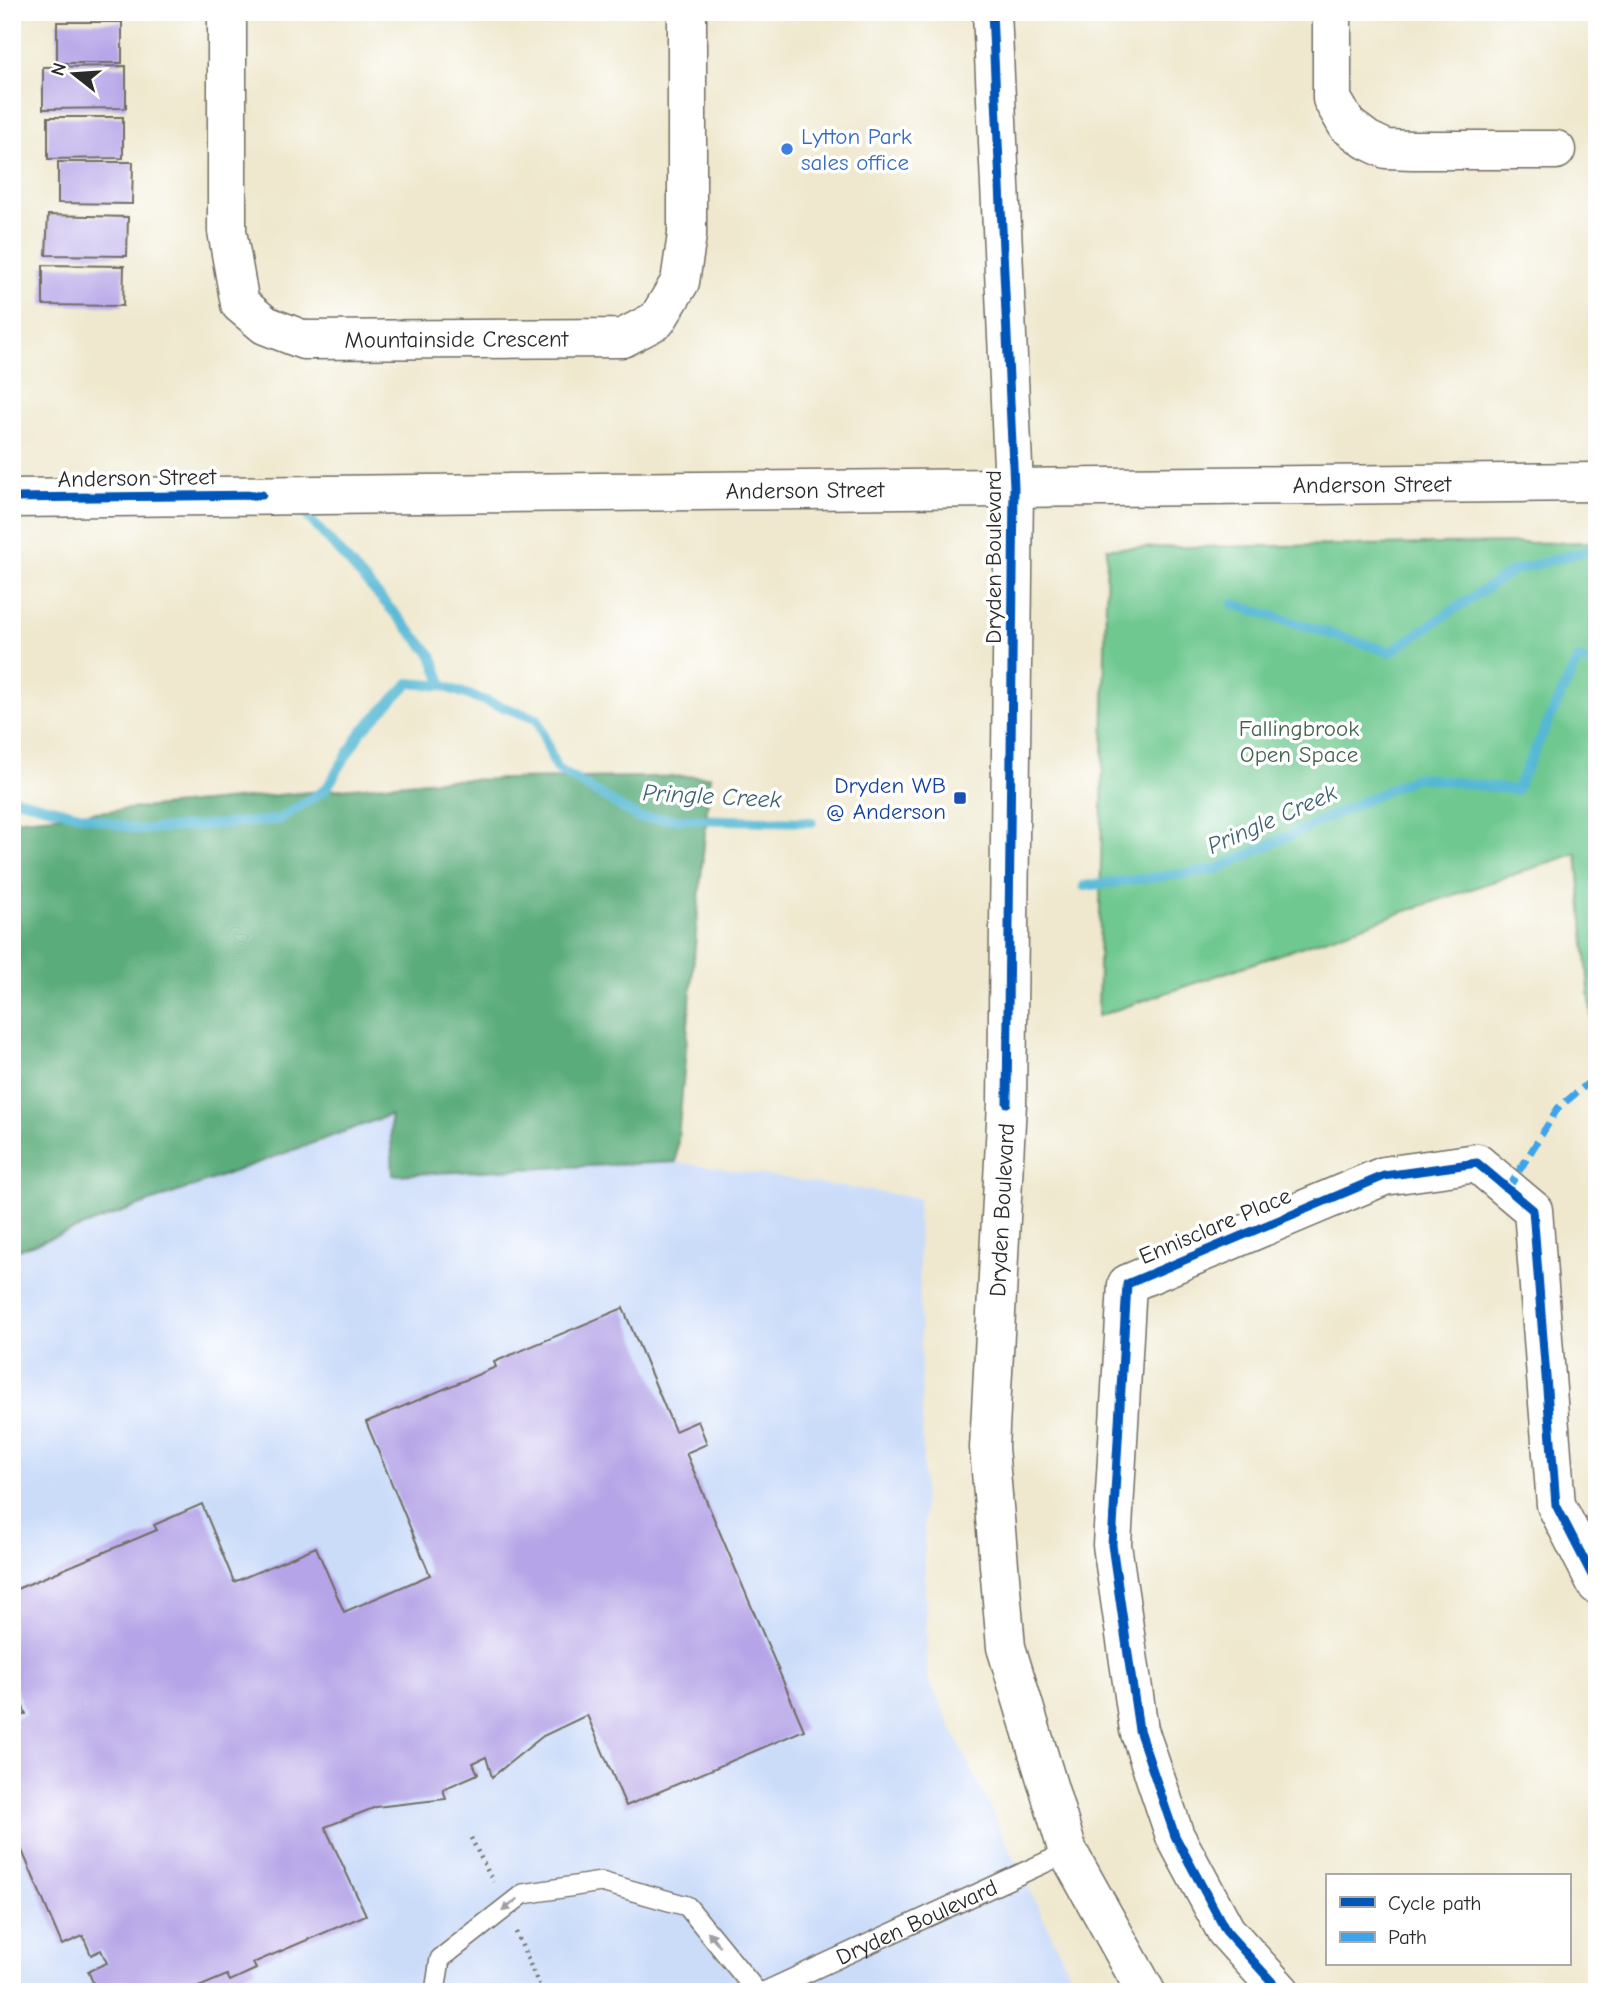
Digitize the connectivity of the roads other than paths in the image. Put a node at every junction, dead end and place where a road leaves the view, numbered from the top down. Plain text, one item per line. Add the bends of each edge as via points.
1 (227, 12) edge
2 (687, 12) edge
3 (992, 12) edge
4 (1332, 12) edge
5 (1556, 150) dead end
6 (1597, 482) edge
7 (1014, 487) junction
8 (12, 498) edge
9 (1597, 1585) edge
10 (1068, 1852) junction
11 (435, 1992) edge
12 (757, 1992) edge
13 (764, 1992) edge
14 (1146, 1992) edge
15 (1281, 1992) edge

1 - 2 street, Mountainside Crescent via 227,231 240,304 265,326 304,340 624,338 657,320 680,282 687,235
3 - 7 street, Dryden Boulevard
4 - 5 street via 1332,99 1348,125 1367,141 1386,149
6 - 7 street, Anderson Street
7 - 8 street, Anderson Street
7 - 10 street, Dryden Boulevard via 1007,1103 989,1448 1006,1647
9 - 15 street, Ennisclare Place via 1556,1505 1533,1210 1477,1163 1384,1176 1127,1284 1112,1545 1139,1730 1175,1836 1226,1931
10 - 13 lane, Dryden Boulevard
10 - 14 street, Dryden Boulevard
12 -> 11 lane via 687,1906 601,1882 523,1894 440,1959

